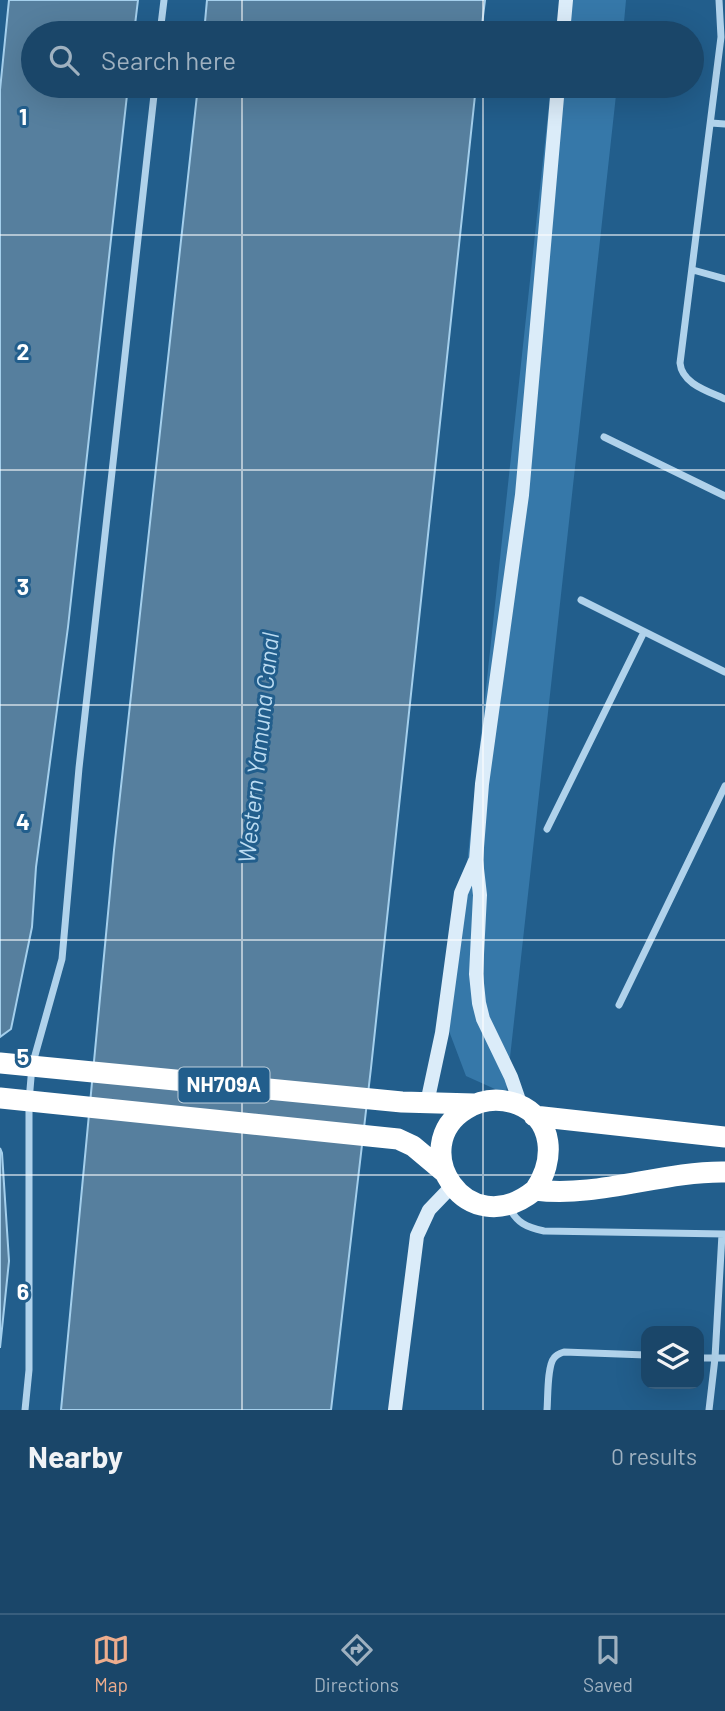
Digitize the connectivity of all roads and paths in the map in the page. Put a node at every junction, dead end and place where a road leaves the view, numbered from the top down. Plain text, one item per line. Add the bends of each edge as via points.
1 (164, 0) edge
2 (566, 0) edge
3 (719, 0) edge
4 (161, 21) edge
5 (564, 21) edge
6 (154, 98) edge
7 (557, 98) edge
8 (711, 123) junction
9 (725, 124) edge
10 (692, 270) junction
11 (725, 279) edge
12 (725, 399) edge
13 (604, 436) dead end
14 (725, 496) edge
15 (581, 600) dead end
16 (644, 632) junction
17 (725, 672) edge
18 (725, 786) edge
19 (547, 829) dead end
20 (476, 860) junction
21 (619, 1005) dead end
22 (24, 1066) edge
23 (22, 1100) edge
24 (427, 1103) junction
25 (474, 1104) junction
26 (528, 1111) junction
27 (721, 1134) edge
28 (725, 1172) edge
29 (448, 1179) junction
30 (535, 1190) junction
31 (509, 1206) junction
32 (724, 1234) edge
33 (641, 1355) edge
34 (704, 1357) edge
35 (715, 1358) junction
36 (725, 1358) edge
37 (25, 1410) edge
38 (395, 1410) edge
39 (547, 1410) edge
40 (709, 1410) edge

1 - 4 street
2 - 5 street
3 - 8 street via 721,37
6 - 22 street via 62,959
7 - 20 street via 522,495
8 - 9 street
8 - 10 street
10 - 11 street
10 - 12 street via 681,371 691,382
13 - 14 street
15 - 16 street
16 - 17 street
16 - 19 street
18 - 21 street
20 - 24 street via 461,893 442,1033
20 - 26 street via 479,1003
22 - 23 street
22 - 24 highway, NH709A
23 - 29 highway, NH709A via 398,1139 420,1151
23 - 37 street via 29,1370
24 - 25 highway, NH709A
25 - 26 highway, NH709A via 506,1101
25 - 29 highway via 460,1113 446,1133 441,1156
26 - 27 highway, NH709A
26 - 30 highway via 544,1129 549,1145 545,1177
28 - 30 highway via 663,1177 583,1192
29 - 31 highway, NH709A via 463,1197 477,1204
29 - 38 street via 417,1237
30 - 31 highway
31 - 32 street via 515,1220 544,1231
32 - 35 street
33 - 39 street via 557,1355 550,1368
34 - 35 street
35 - 36 street
35 - 40 street

